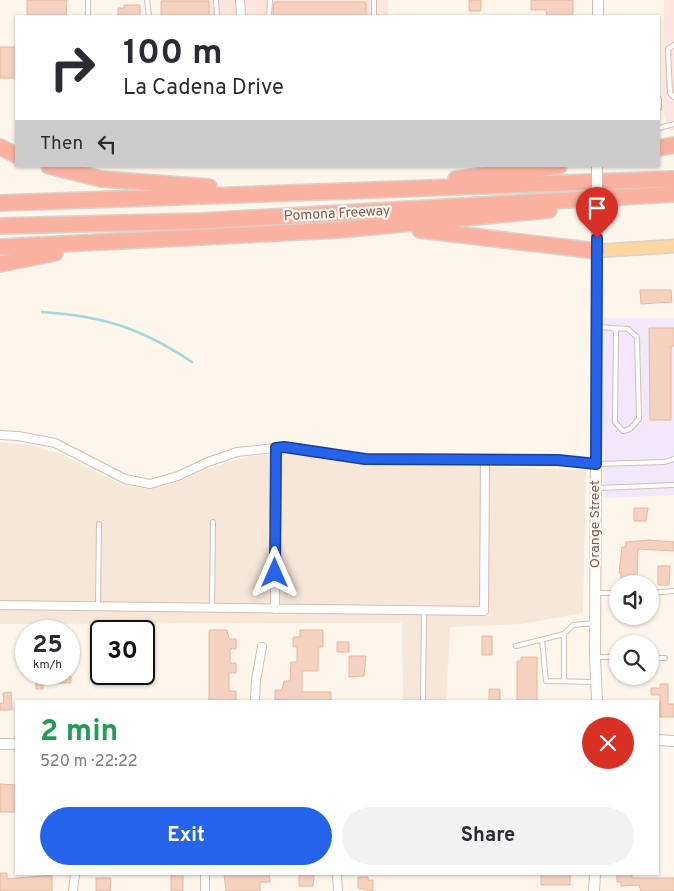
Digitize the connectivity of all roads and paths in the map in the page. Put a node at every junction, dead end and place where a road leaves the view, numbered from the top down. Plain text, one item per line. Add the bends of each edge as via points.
1 (88, 0) edge
2 (148, 0) edge
3 (216, 0) edge
4 (240, 0) edge
5 (270, 0) edge
6 (374, 0) edge
7 (598, 0) edge
8 (88, 15) edge
9 (149, 15) edge
10 (217, 15) edge
11 (241, 15) edge
12 (269, 15) edge
13 (374, 15) edge
14 (598, 15) edge
15 (674, 45) edge
16 (674, 97) edge
17 (674, 124) edge
18 (660, 128) edge
19 (674, 145) edge
20 (0, 147) edge
21 (660, 148) edge
22 (15, 154) edge
23 (53, 167) edge
24 (550, 167) edge
25 (597, 167) edge
26 (674, 179) edge
27 (352, 190) junction
28 (285, 192) junction
29 (670, 194) edge
30 (0, 203) edge
31 (0, 226) edge
32 (339, 230) junction
33 (168, 240) junction
34 (674, 246) edge
35 (0, 247) edge
36 (597, 251) junction
37 (0, 264) edge
38 (596, 327) junction
39 (613, 328) junction
40 (0, 435) edge
41 (276, 448) junction
42 (674, 459) edge
43 (485, 460) junction
44 (596, 464) junction
45 (674, 485) edge
46 (596, 488) junction
47 (213, 522) dead end
48 (99, 524) dead end
49 (674, 591) edge
50 (659, 592) edge
51 (595, 593) junction
52 (609, 593) edge
53 (0, 605) edge
54 (98, 606) junction
55 (212, 608) junction
56 (275, 608) junction
57 (424, 610) junction
58 (595, 623) junction
59 (564, 634) junction
60 (542, 640) junction
61 (516, 646) dead end
62 (262, 647) dead end
63 (594, 657) junction
64 (609, 657) edge
65 (659, 658) edge
66 (664, 658) dead end
67 (564, 682) junction
68 (596, 682) junction
69 (255, 700) edge
70 (424, 700) edge
71 (597, 700) edge
72 (659, 740) edge
73 (674, 740) edge
74 (0, 744) edge
75 (15, 744) edge
76 (74, 875) edge
77 (205, 875) edge
78 (337, 875) edge
79 (595, 875) edge
80 (73, 891) edge
81 (205, 891) edge
82 (338, 891) edge
83 (594, 891) edge

1 - 8 lane
2 - 9 lane
3 - 10 lane
4 - 11 street
5 - 12 lane
6 - 13 lane
7 - 14 street
15 - 16 lane via 668,49 670,93
17 - 18 lane
19 - 21 highway
20 - 22 highway
23 - 28 highway via 101,179
24 - 27 highway
25 - 36 street, Orange Street, bridge
26 - 27 highway, Pomona Freeway
27 - 28 highway, Pomona Freeway
28 - 30 highway, Pomona Freeway
29 - 31 highway, Pomona Freeway via 201,221
29 - 32 highway via 511,215
32 - 33 highway
32 - 36 highway via 407,229
33 - 35 highway
33 - 37 highway via 43,254
34 - 36 main road
36 - 38 street, Orange Street
38 - 39 lane
38 - 44 street, Orange Street
39 - 39 lane via 616,332 615,422 623,431 630,429 639,419 637,337 628,329
40 - 41 street via 56,442 125,479 150,484 237,452
41 - 43 street via 365,459
41 - 56 street
42 - 44 lane
43 - 44 street via 558,460
43 - 57 street via 484,611
44 - 46 street, Orange Street
45 - 46 lane
46 - 51 street, Orange Street
47 - 55 lane
48 - 54 lane
49 - 50 lane
51 - 52 lane
51 - 58 street, Orange Street
53 - 54 street
54 - 55 street
55 - 56 street
56 - 57 street
57 - 70 lane
58 - 59 lane via 573,625
58 - 63 street, Orange Street
59 - 60 lane
59 - 67 lane
60 - 61 lane
60 - 67 lane via 546,681
62 - 69 street
63 - 64 lane
63 - 68 street, Orange Street
65 - 66 lane
67 - 68 lane
68 - 71 street, Orange Street
72 - 73 street
74 - 75 street
76 - 80 street
77 - 81 street
78 - 82 street
79 - 83 street

